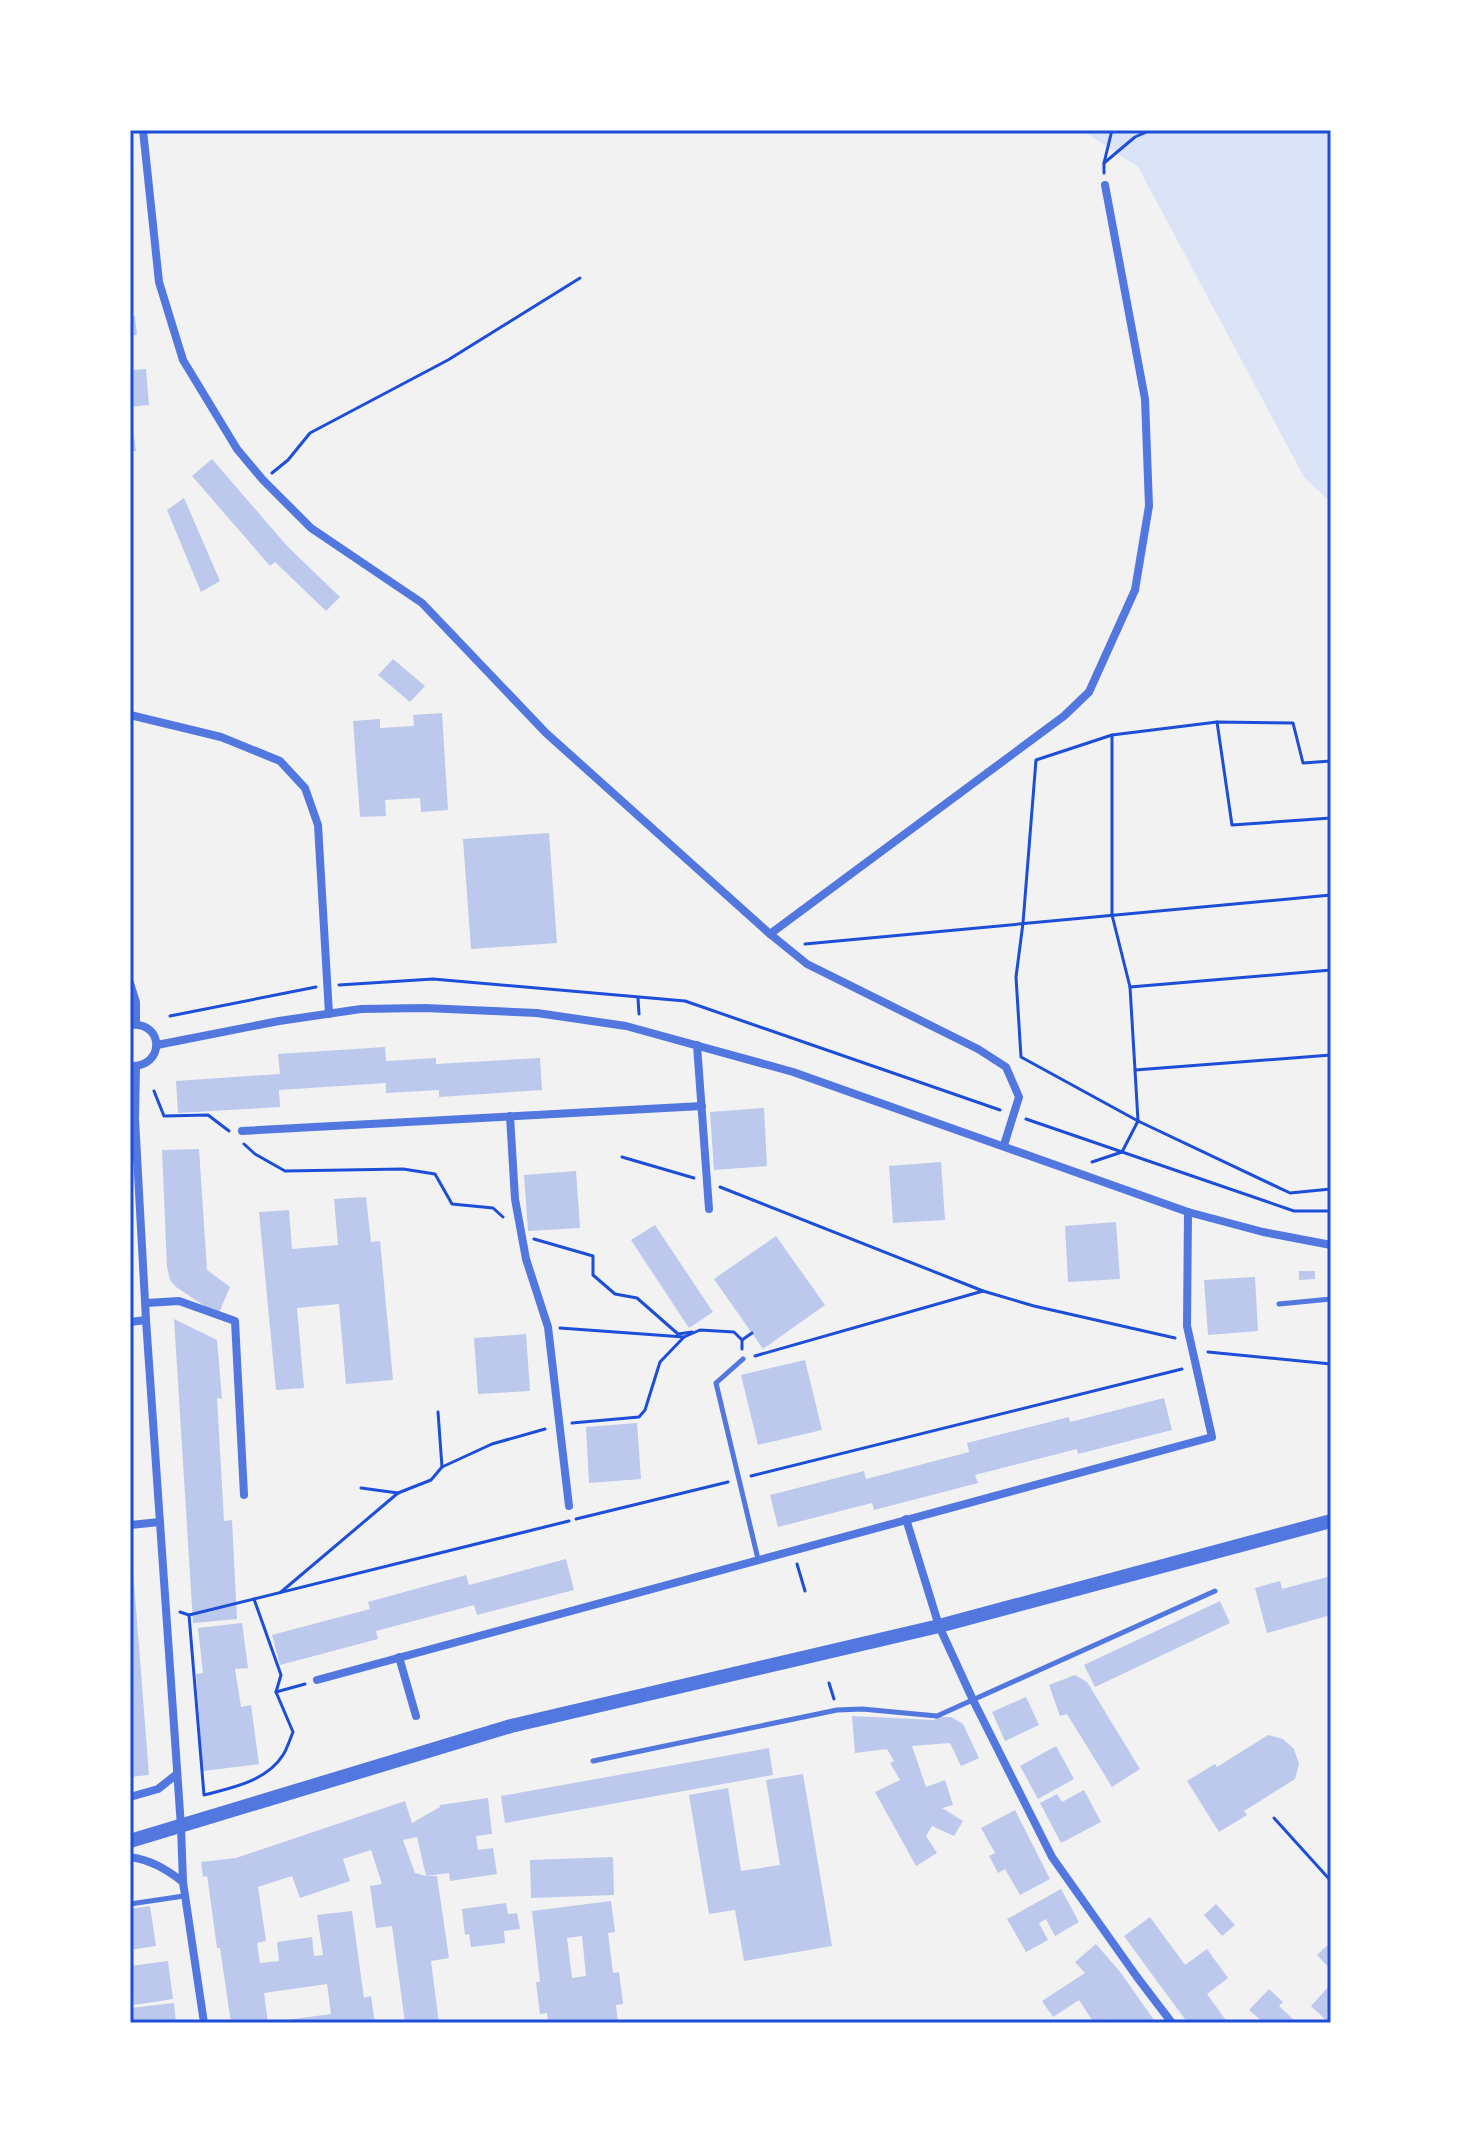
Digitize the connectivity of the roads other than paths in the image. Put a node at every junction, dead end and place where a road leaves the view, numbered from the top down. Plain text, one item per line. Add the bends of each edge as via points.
1 (143, 130) edge
2 (1105, 185) road end
3 (130, 715) edge
4 (770, 934) junction
5 (130, 983) edge
6 (329, 1014) junction
7 (133, 1024) edge
8 (157, 1045) junction
9 (697, 1045) junction
10 (133, 1066) edge
11 (702, 1106) junction
12 (510, 1116) junction
13 (132, 1120) edge
14 (242, 1131) dead end
15 (1004, 1145) junction
16 (709, 1209) dead end
17 (1188, 1212) junction
18 (1331, 1245) edge
19 (1331, 1299) edge
20 (146, 1303) junction
21 (1279, 1304) dead end
22 (146, 1320) junction
23 (130, 1322) edge
24 (743, 1359) road end
25 (244, 1495) dead end
26 (569, 1506) dead end
27 (906, 1519) junction
28 (1331, 1521) edge
29 (160, 1522) junction
30 (130, 1525) edge
31 (758, 1559) junction
32 (1215, 1591) dead end
33 (939, 1626) junction
34 (399, 1657) junction
35 (317, 1680) road end
36 (973, 1700) junction
37 (416, 1716) dead end
38 (593, 1761) dead end
39 (177, 1774) junction
40 (130, 1797) edge
41 (181, 1827) junction
42 (130, 1841) edge
43 (130, 1857) edge
44 (183, 1882) junction
45 (184, 1896) junction
46 (130, 1904) edge
47 (204, 2023) edge
48 (1172, 2023) edge

1 - 4 street via 159,282 183,360 237,449 311,528 422,603 546,733
2 - 4 street via 1145,399 1149,506 1135,590 1089,692 1064,716
3 - 6 street via 221,737 280,761 305,788 318,825
4 - 15 street via 807,964 1006,1067 1019,1097
5 - 7 street via 136,1002
6 - 8 street
6 - 9 street via 425,1008 537,1013 626,1026
7 - 8 street via 151,1031
8 - 10 street via 151,1060
9 - 11 street
9 - 15 street via 793,1072
10 - 13 street
11 - 12 street
11 - 16 street
12 - 14 street
12 - 26 street via 515,1199 526,1259 548,1327
13 - 20 street
15 - 17 street
17 - 18 street
17 - 27 street via 1187,1326 1212,1437
19 - 21 lane
20 - 22 street
20 - 25 street via 179,1301 235,1321
22 - 23 street
22 - 29 street
24 - 31 lane via 716,1383
27 - 31 street
27 - 33 street
28 - 33 street
29 - 30 street
29 - 39 street
31 - 34 street
32 - 36 lane
33 - 36 street
33 - 41 street via 511,1726
34 - 35 street
34 - 37 street
36 - 38 lane via 937,1716 837,1710
36 - 48 street via 1052,1857
39 - 40 street via 158,1789
39 - 41 street
41 - 42 street
41 - 44 street
43 - 44 street via 155,1863
44 - 45 street
45 - 46 lane
45 - 47 street

